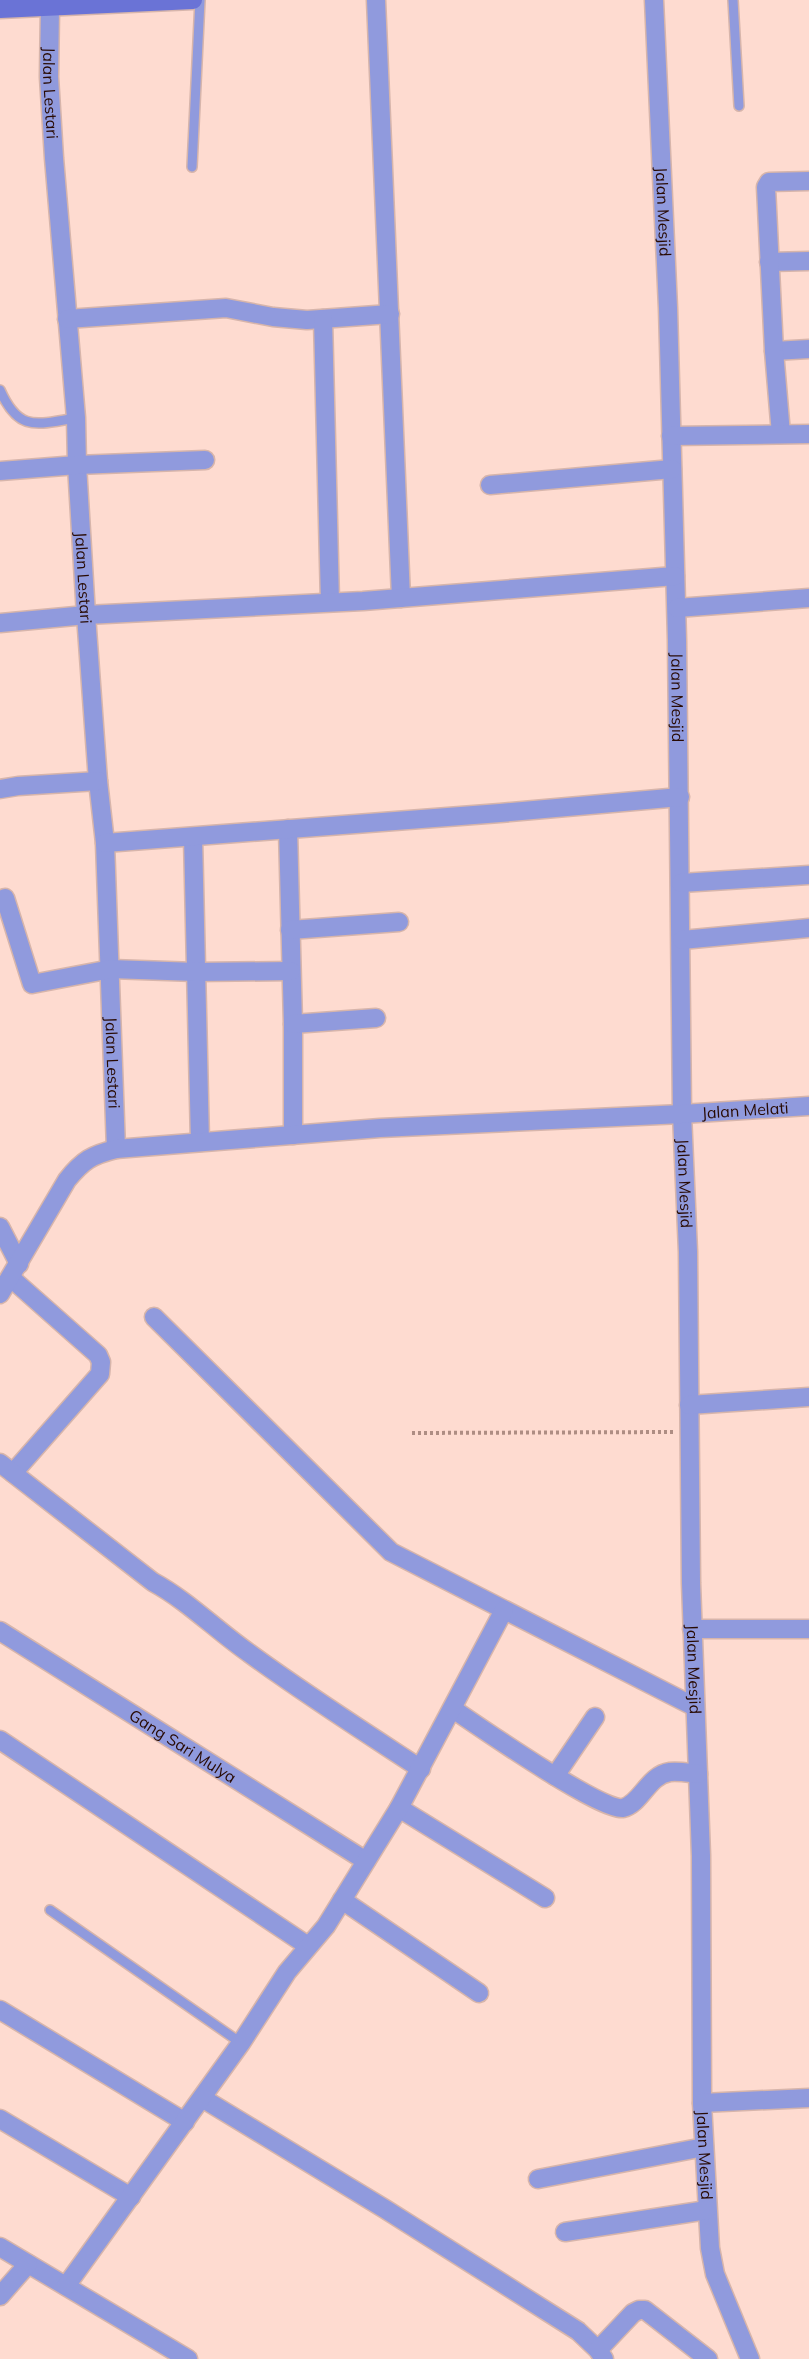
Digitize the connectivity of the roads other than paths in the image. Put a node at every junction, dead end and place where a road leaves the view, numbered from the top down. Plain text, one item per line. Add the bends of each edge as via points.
1 (192, 0) edge
2 (200, 0) edge
3 (376, 0) edge
4 (654, 0) edge
5 (733, 0) edge
6 (50, 7) junction
7 (0, 9) edge
8 (739, 106) dead end
9 (192, 167) dead end
10 (809, 181) edge
11 (809, 261) edge
12 (769, 262) junction
13 (390, 314) junction
14 (67, 319) junction
15 (323, 319) junction
16 (809, 349) edge
17 (774, 351) junction
18 (0, 390) edge
19 (76, 418) junction
20 (781, 434) junction
21 (809, 434) edge
22 (671, 436) junction
23 (205, 460) dead end
24 (77, 465) junction
25 (672, 469) junction
26 (0, 471) edge
27 (490, 485) dead end
28 (675, 576) junction
29 (401, 598) junction
30 (809, 598) edge
31 (330, 602) junction
32 (676, 608) junction
33 (86, 615) junction
34 (0, 623) edge
35 (98, 781) junction
36 (0, 789) edge
37 (680, 797) junction
38 (288, 829) junction
39 (193, 837) junction
40 (105, 843) junction
41 (809, 875) edge
42 (681, 883) junction
43 (5, 898) dead end
44 (399, 922) dead end
45 (809, 928) edge
46 (290, 930) junction
47 (682, 940) junction
48 (111, 969) junction
49 (291, 971) junction
50 (196, 972) junction
51 (376, 1018) dead end
52 (294, 1024) junction
53 (809, 1106) edge
54 (682, 1114) junction
55 (293, 1135) junction
56 (200, 1142) junction
57 (116, 1149) junction
58 (0, 1227) edge
59 (15, 1271) junction
60 (0, 1294) edge
61 (154, 1317) dead end
62 (809, 1397) edge
63 (689, 1405) junction
64 (7, 1468) edge
65 (504, 1610) junction
66 (692, 1629) junction
67 (809, 1629) edge
68 (0, 1631) edge
69 (695, 1707) junction
70 (453, 1709) junction
71 (595, 1717) dead end
72 (0, 1740) edge
73 (421, 1768) junction
74 (698, 1774) junction
75 (555, 1776) junction
76 (399, 1808) junction
77 (366, 1861) junction
78 (545, 1898) dead end
79 (342, 1900) junction
80 (50, 1910) dead end
81 (308, 1946) junction
82 (479, 1993) dead end
83 (0, 2010) edge
84 (241, 2043) junction
85 (202, 2098) junction
86 (809, 2098) edge
87 (702, 2103) junction
88 (0, 2119) edge
89 (185, 2122) junction
90 (704, 2147) junction
91 (538, 2179) dead end
92 (131, 2197) junction
93 (707, 2210) junction
94 (565, 2232) dead end
95 (0, 2247) edge
96 (28, 2264) junction
97 (66, 2286) junction
98 (0, 2296) edge
99 (601, 2354) edge
100 (188, 2359) edge
101 (708, 2359) edge
102 (750, 2359) edge

1 - 6 main road
2 - 9 lane
3 - 13 street
4 - 22 street, Jalan Mesjid
5 - 8 lane
6 - 7 main road
6 - 14 street, Jalan Lestari via 50,89
10 - 12 street via 775,181 766,187
11 - 12 street
12 - 17 street
13 - 15 street
13 - 29 street
14 - 15 street via 226,308 273,318
14 - 19 street, Jalan Lestari
15 - 31 street
16 - 17 street
17 - 20 street
18 - 19 lane via 20,420 38,424
19 - 24 street, Jalan Lestari
20 - 21 street
20 - 22 street
22 - 25 street, Jalan Mesjid
23 - 24 street
24 - 26 street
24 - 33 street, Jalan Lestari
25 - 27 street
25 - 28 street, Jalan Mesjid
28 - 29 street
28 - 32 street, Jalan Mesjid
29 - 31 street
30 - 32 street
31 - 33 street
32 - 37 street, Jalan Mesjid
33 - 34 street
33 - 35 street, Jalan Lestari
35 - 36 street
35 - 40 street, Jalan Lestari
37 - 38 street
37 - 42 street, Jalan Mesjid
38 - 39 street
38 - 46 street
39 - 40 street
39 - 50 street
40 - 48 street, Jalan Lestari
41 - 42 street
42 - 47 street, Jalan Mesjid
43 - 48 street via 34,990
44 - 46 street
45 - 47 street
46 - 49 street
47 - 54 street, Jalan Mesjid
48 - 50 street
48 - 57 street, Jalan Lestari
49 - 50 street
49 - 52 street
50 - 56 street
51 - 52 street
52 - 55 street
53 - 54 street, Jalan Melati
54 - 55 street, Jalan Melati
54 - 63 street, Jalan Mesjid
55 - 56 street, Jalan Melati
56 - 57 street, Jalan Melati
57 - 59 street, Jalan Melati via 93,1155 78,1166
58 - 59 street
59 - 60 street, Jalan Melati
59 - 64 street via 98,1355 101,1368 100,1374
61 - 65 street via 391,1552
62 - 63 street
63 - 66 street, Jalan Mesjid
64 - 73 street via 279,1676
65 - 69 street
65 - 70 street
66 - 67 street
66 - 69 street, Jalan Mesjid
68 - 77 street, Gang Sari Mulya
69 - 74 street, Jalan Mesjid
70 - 73 street
70 - 75 street
71 - 75 street
72 - 81 street
73 - 76 street
74 - 75 street via 662,1775 626,1808 614,1808
74 - 87 street, Jalan Mesjid
76 - 77 street
76 - 78 street
77 - 79 street
79 - 81 street
79 - 82 street
80 - 84 lane
81 - 84 street
83 - 89 street
84 - 85 street
85 - 89 street
85 - 99 street via 578,2331
86 - 87 street
87 - 90 street, Jalan Mesjid
88 - 92 street
89 - 92 street
90 - 91 street
90 - 93 street, Jalan Mesjid
92 - 97 street
93 - 94 street
93 - 102 street, Jalan Mesjid via 715,2274
95 - 96 street
96 - 97 street
96 - 98 street
97 - 100 street
99 - 101 street via 633,2313 645,2310

